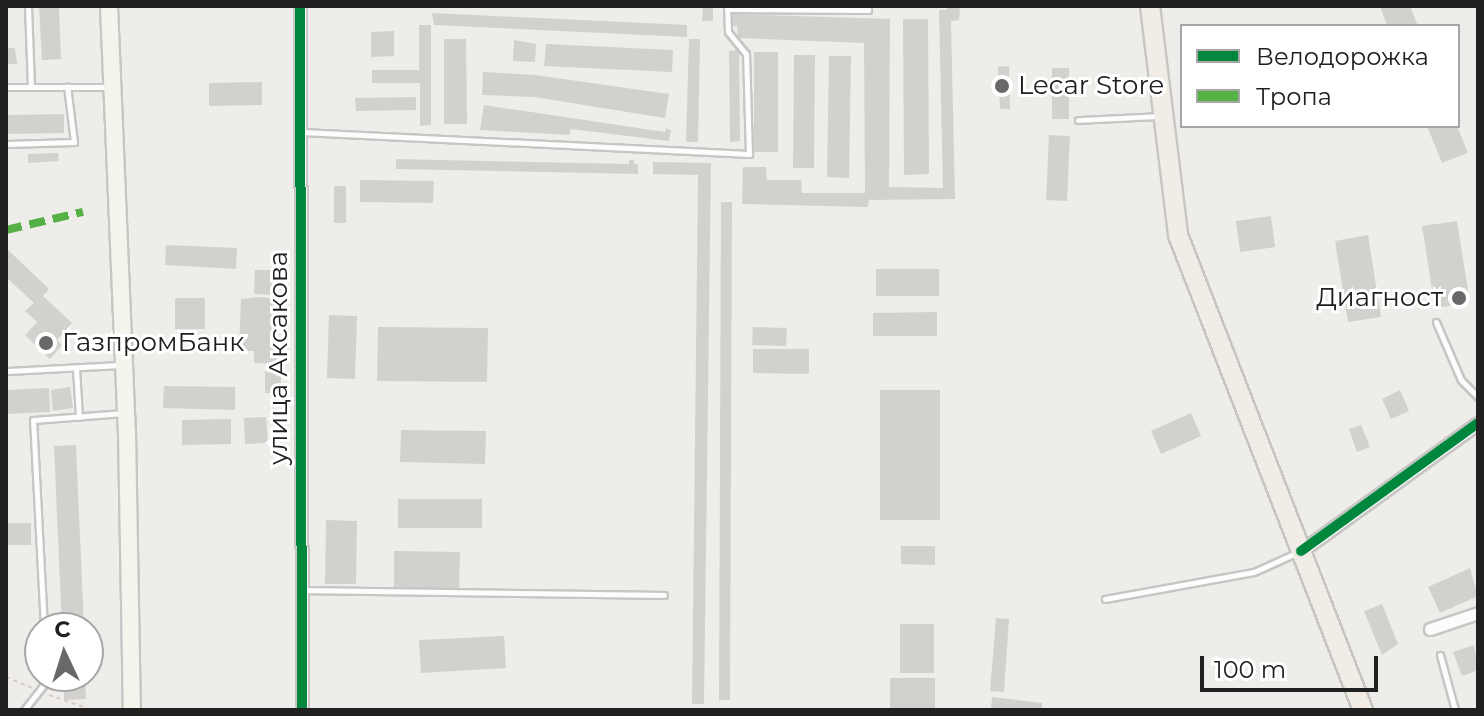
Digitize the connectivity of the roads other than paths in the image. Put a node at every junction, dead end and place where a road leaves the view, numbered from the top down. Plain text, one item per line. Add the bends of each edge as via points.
1 (28, 6) edge
2 (109, 6) edge
3 (300, 6) edge
4 (868, 6) edge
5 (1150, 6) edge
6 (67, 86) junction
7 (6, 87) edge
8 (31, 87) junction
9 (113, 87) junction
10 (1161, 116) junction
11 (1078, 120) dead end
12 (301, 132) junction
13 (6, 144) edge
14 (1436, 322) dead end
15 (123, 365) junction
16 (76, 368) junction
17 (6, 371) edge
18 (1478, 397) edge
19 (126, 413) junction
20 (79, 417) junction
21 (1478, 423) edge
22 (1301, 551) junction
23 (301, 590) junction
24 (664, 595) dead end
25 (1105, 599) dead end
26 (43, 612) edge
27 (1478, 613) edge
28 (1430, 629) dead end
29 (1440, 655) dead end
30 (38, 692) edge
31 (24, 710) edge
32 (132, 710) edge
33 (302, 710) edge
34 (1363, 710) edge
35 (1455, 710) edge

1 - 8 lane
2 - 9 main road
3 - 12 street, улица Аксакова
4 - 12 lane via 727,9 728,32 746,54 749,154
5 - 10 main road
6 - 8 lane
6 - 9 lane
6 - 13 lane via 74,142
7 - 8 lane
9 - 15 main road
10 - 11 lane
10 - 22 main road via 1178,235
12 - 23 street, улица Аксакова
14 - 18 lane via 1461,380
15 - 16 lane
15 - 19 main road
16 - 17 lane
16 - 20 lane
19 - 20 lane
19 - 32 main road
20 - 26 lane via 33,420
21 - 22 street
22 - 25 lane via 1254,572
22 - 34 main road
23 - 24 lane
23 - 33 street, улица Аксакова
27 - 28 street
29 - 35 lane
30 - 31 lane

